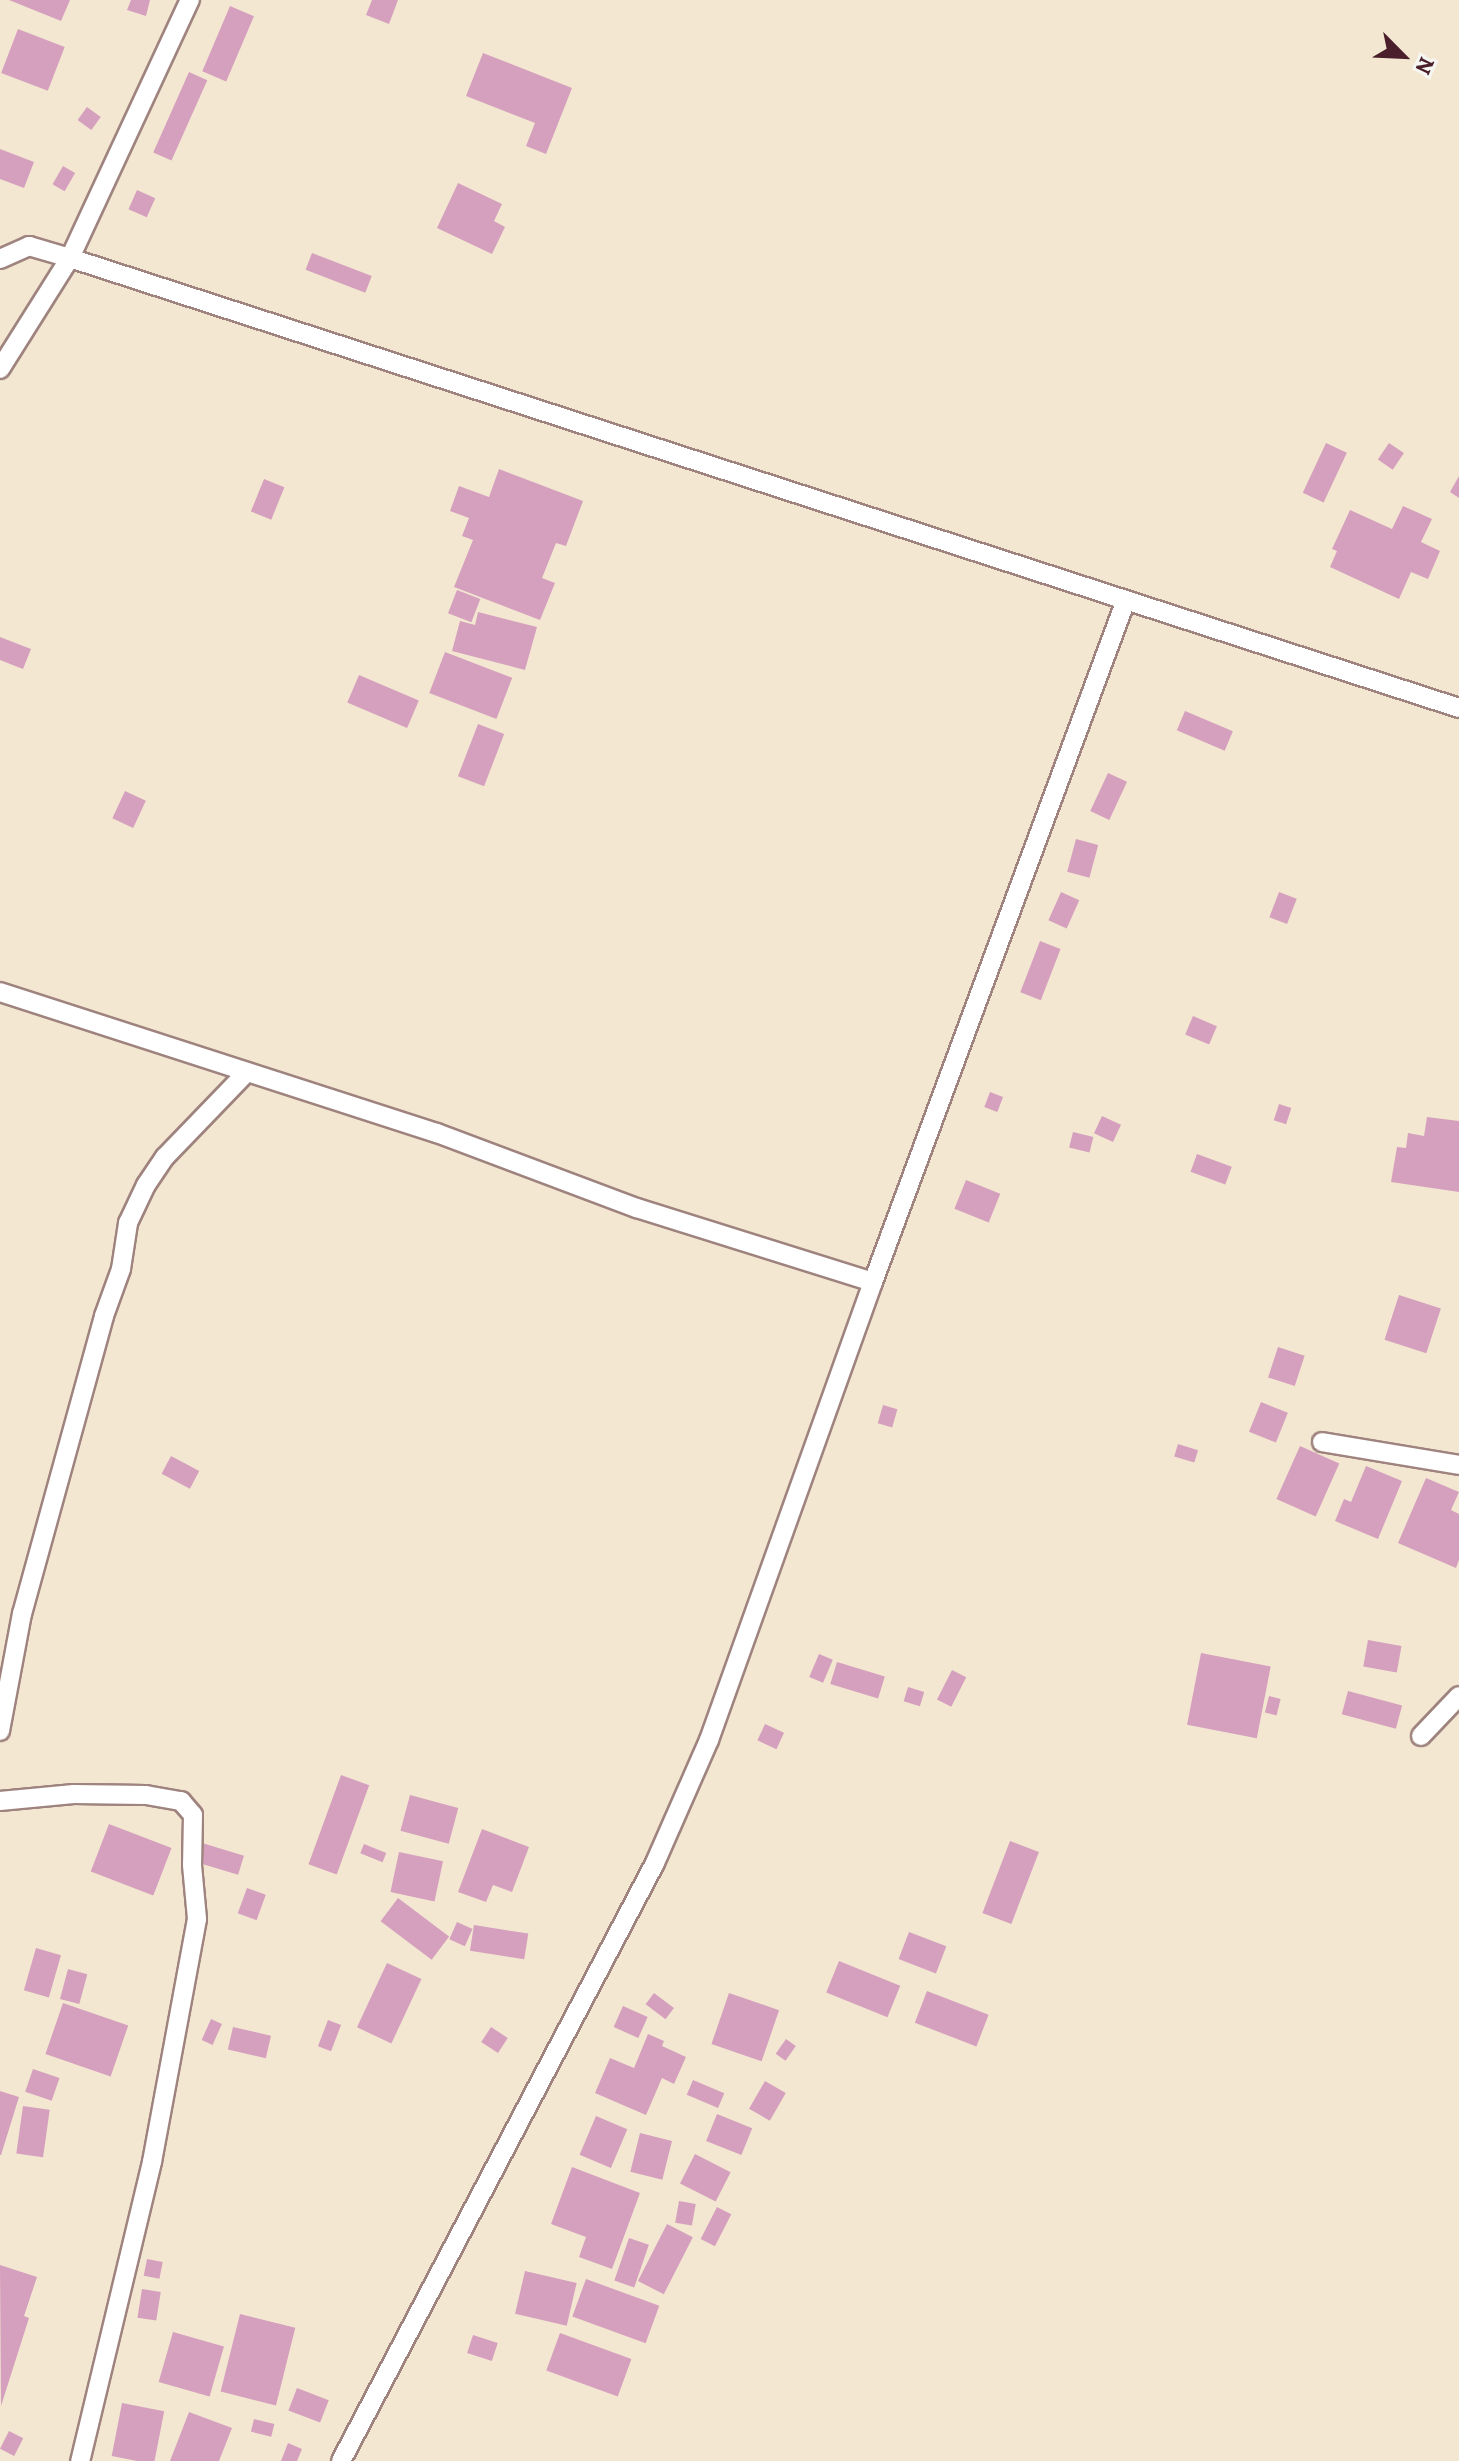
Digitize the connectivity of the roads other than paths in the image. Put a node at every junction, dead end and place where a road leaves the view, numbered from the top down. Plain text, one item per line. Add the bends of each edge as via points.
1 (190, 0) edge
2 (70, 258) junction
3 (0, 259) edge
4 (0, 369) edge
5 (1126, 600) junction
6 (1459, 708) edge
7 (0, 992) edge
8 (247, 1072) junction
9 (873, 1282) junction
10 (1322, 1442) dead end
11 (1459, 1465) edge
12 (1459, 1696) edge
13 (0, 1731) edge
14 (1421, 1736) dead end
15 (0, 1801) edge
16 (80, 2461) edge
17 (341, 2461) edge

1 - 2 street
2 - 3 street via 29,246
2 - 4 street
2 - 5 street
5 - 6 street
5 - 9 street
7 - 8 street
8 - 9 street via 437,1133 637,1208
8 - 13 street via 165,1157 128,1223 121,1269 22,1614
9 - 17 street via 709,1740 655,1863
10 - 11 street
12 - 14 street
15 - 16 street via 146,1795 181,1801 193,1815 197,1919 152,2162

